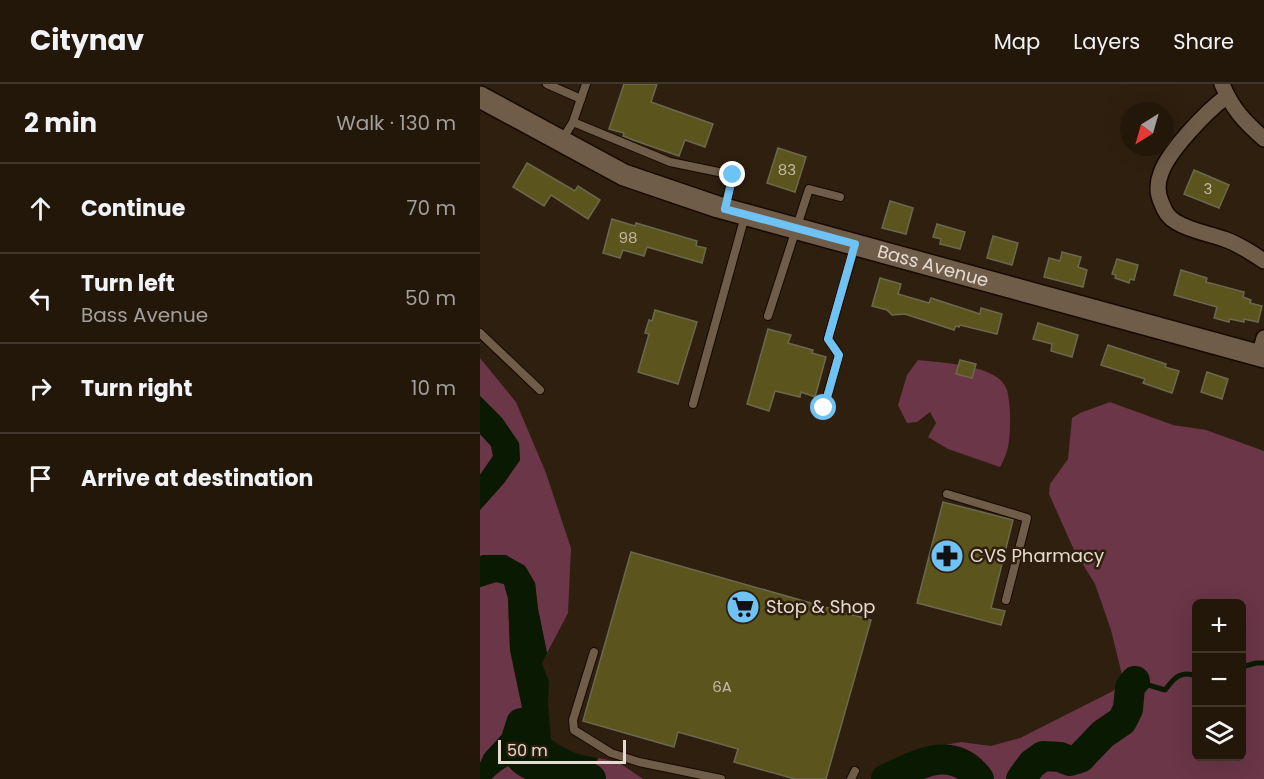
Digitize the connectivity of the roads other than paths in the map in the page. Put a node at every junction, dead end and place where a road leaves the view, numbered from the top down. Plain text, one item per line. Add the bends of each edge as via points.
1 (547, 84) edge
2 (586, 84) edge
3 (1225, 90) edge
4 (480, 97) edge
5 (581, 99) junction
6 (573, 122) junction
7 (1264, 139) edge
8 (561, 141) junction
9 (840, 197) dead end
10 (725, 209) junction
11 (746, 214) junction
12 (796, 228) junction
13 (855, 244) junction
14 (1264, 261) edge
15 (768, 316) dead end
16 (480, 333) edge
17 (1262, 350) edge
18 (540, 390) dead end
19 (693, 404) dead end
20 (824, 408) dead end
21 (946, 494) dead end
22 (1006, 600) dead end
23 (594, 652) dead end
24 (720, 779) edge

1 - 5 lane
2 - 5 lane
3 - 7 street via 1229,102
3 - 14 street via 1162,170 1158,184 1160,199 1167,215 1175,221 1226,239
4 - 8 main road, Bass Avenue
5 - 6 lane
6 - 8 lane
6 - 10 lane via 670,162 733,175
8 - 10 main road, Bass Avenue via 624,175
9 - 12 lane via 809,189
10 - 11 main road, Bass Avenue
11 - 12 main road, Bass Avenue
11 - 19 lane
12 - 13 main road, Bass Avenue
12 - 15 lane
13 - 17 main road, Bass Avenue
13 - 20 lane via 828,339 839,355
16 - 18 lane
21 - 22 lane via 1027,518
23 - 24 lane via 573,720 574,729 611,753

